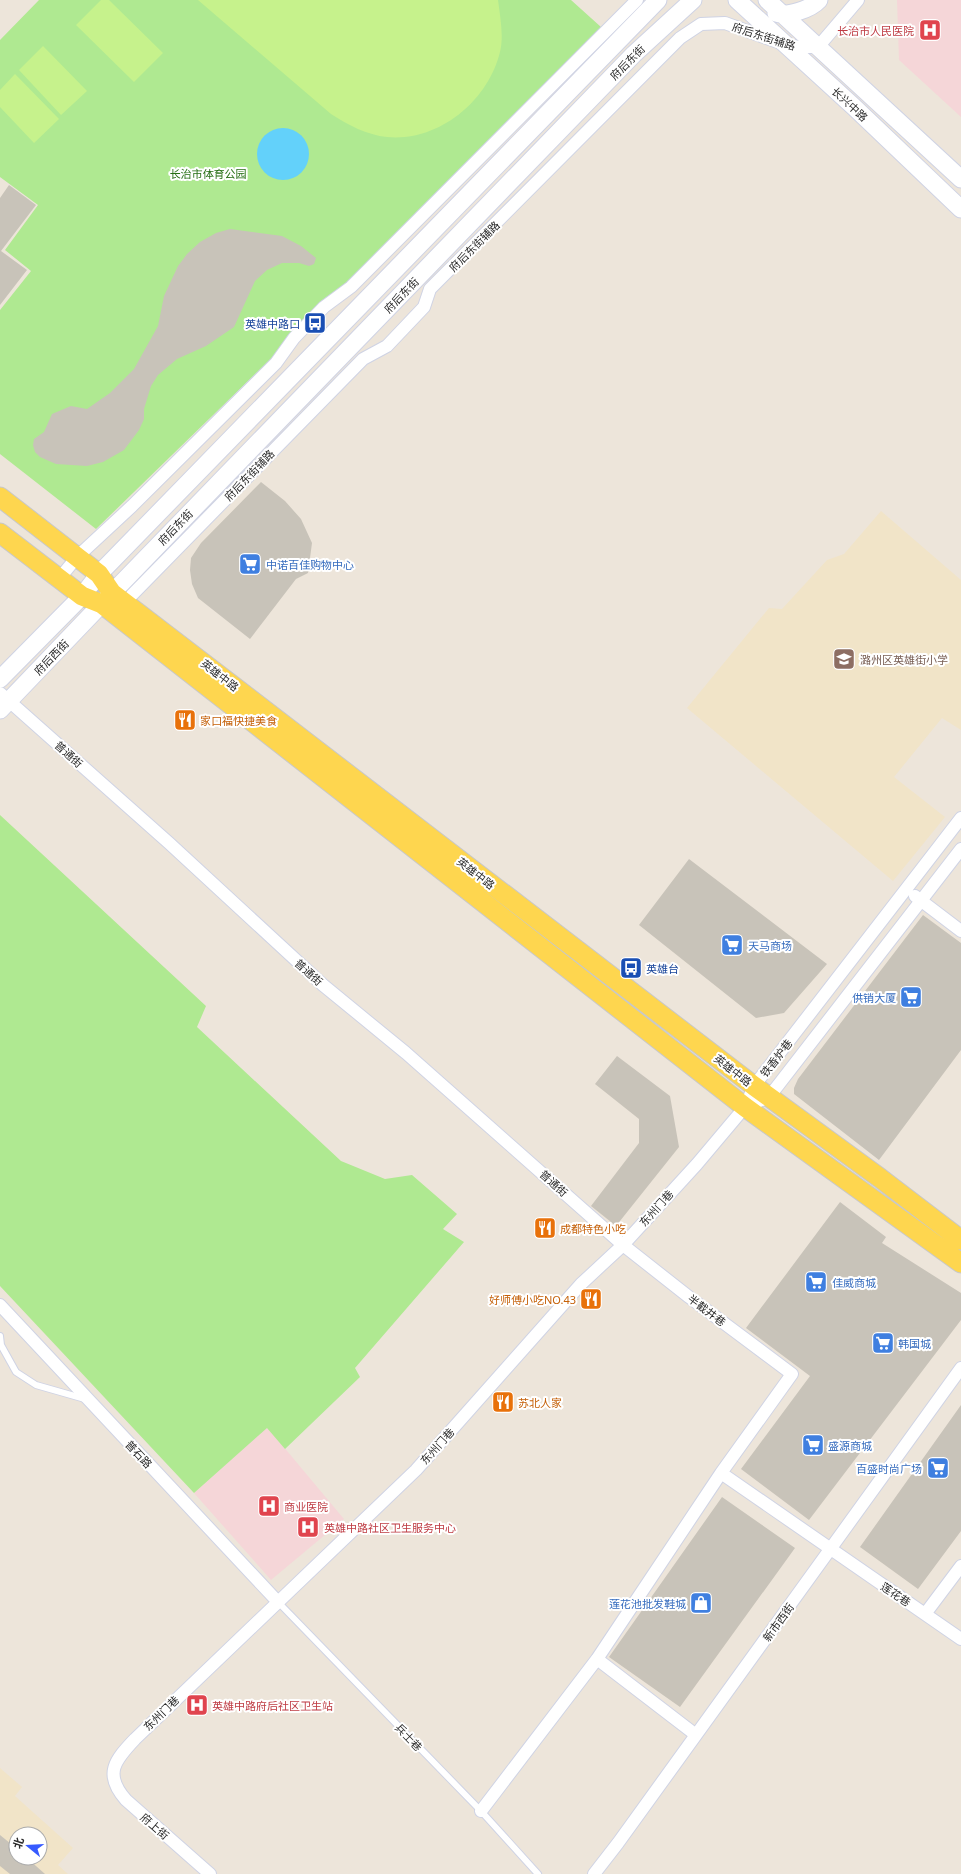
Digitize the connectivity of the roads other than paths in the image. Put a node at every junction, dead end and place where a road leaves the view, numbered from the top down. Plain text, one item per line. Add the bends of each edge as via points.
1 (637, 0) edge
2 (658, 0) edge
3 (693, 0) edge
4 (737, 0) edge
5 (744, 0) edge
6 (767, 0) edge
7 (797, 0) edge
8 (819, 0) edge
9 (858, 0) edge
10 (784, 16) junction
11 (786, 45) junction
12 (818, 47) junction
13 (961, 179) edge
14 (961, 209) edge
15 (0, 497) edge
16 (0, 533) edge
17 (77, 557) junction
18 (99, 574) junction
19 (59, 579) junction
20 (82, 596) junction
21 (113, 600) junction
22 (0, 679) edge
23 (3, 701) edge
24 (961, 818) edge
25 (961, 849) edge
26 (908, 888) junction
27 (920, 901) junction
28 (961, 931) edge
29 (754, 1086) junction
30 (769, 1097) junction
31 (745, 1107) junction
32 (961, 1240) edge
33 (623, 1245) junction
34 (961, 1263) edge
35 (0, 1305) edge
36 (0, 1336) edge
37 (961, 1368) edge
38 (90, 1401) junction
39 (721, 1473) junction
40 (830, 1550) junction
41 (961, 1566) edge
42 (278, 1602) junction
43 (925, 1614) junction
44 (961, 1639) edge
45 (597, 1659) junction
46 (696, 1735) junction
47 (113, 1769) joint
48 (481, 1811) junction
49 (210, 1874) edge
50 (538, 1874) edge
51 (594, 1874) edge

1 - 17 street via 351,287 324,307 294,338 276,363
2 - 18 main road, 府后东街
3 - 21 main road, 府后东街 via 628,60
4 - 11 main road, 长兴中路
5 - 10 main road
6 - 10 main road, 长兴中路
7 - 10 main road
8 - 10 main road
9 - 12 street
10 - 12 main road, 长兴中路
11 - 12 street, 府后东街辅路
11 - 14 main road, 长兴中路
11 - 21 street, 府后东街辅路 via 725,23 701,24 680,38 430,289 424,307 387,346 363,359
12 - 13 main road, 长兴中路
15 - 17 main road, 英雄中路
16 - 19 main road, 英雄中路
17 - 18 main road, 英雄中路
17 - 19 street
18 - 20 main road, 府后东街
18 - 21 main road, 英雄中路
19 - 20 main road, 英雄中路
20 - 21 main road, 英雄中路
20 - 22 main road, 府后西街
21 - 23 main road, 府后西街
21 - 29 main road, 英雄中路
21 - 31 main road, 英雄中路
23 - 33 street, 普通街 via 169,843 323,985 406,1053
24 - 26 street, 铁香炉巷
25 - 27 street, 铁香炉巷
26 - 27 street
26 - 29 street, 铁香炉巷
27 - 28 street
27 - 30 street, 铁香炉巷
29 - 30 main road, 英雄中路
29 - 31 street, 铁香炉巷
30 - 31 street, 铁香炉巷
30 - 32 main road, 英雄中路
31 - 33 street, 东州门巷
31 - 34 main road, 英雄中路
33 - 39 street, 半截井巷 via 792,1374
33 - 42 street, 东州门巷 via 581,1284 416,1470
35 - 38 street, 普石路
36 - 38 lane via 1,1345 16,1372 36,1385
37 - 40 street, 新市西街
38 - 42 street, 普石路
39 - 40 street, 莲花巷
39 - 45 street
40 - 43 street, 莲花巷
40 - 46 street, 新市西街
41 - 43 street
42 - 47 street, 东州门巷 via 135,1739 118,1757
42 - 48 lane, 兵士巷
43 - 44 street, 莲花巷
45 - 46 street
45 - 48 street
46 - 51 street, 新市西街
47 - 49 street, 府上街 via 118,1792
48 - 50 lane, 兵士巷

